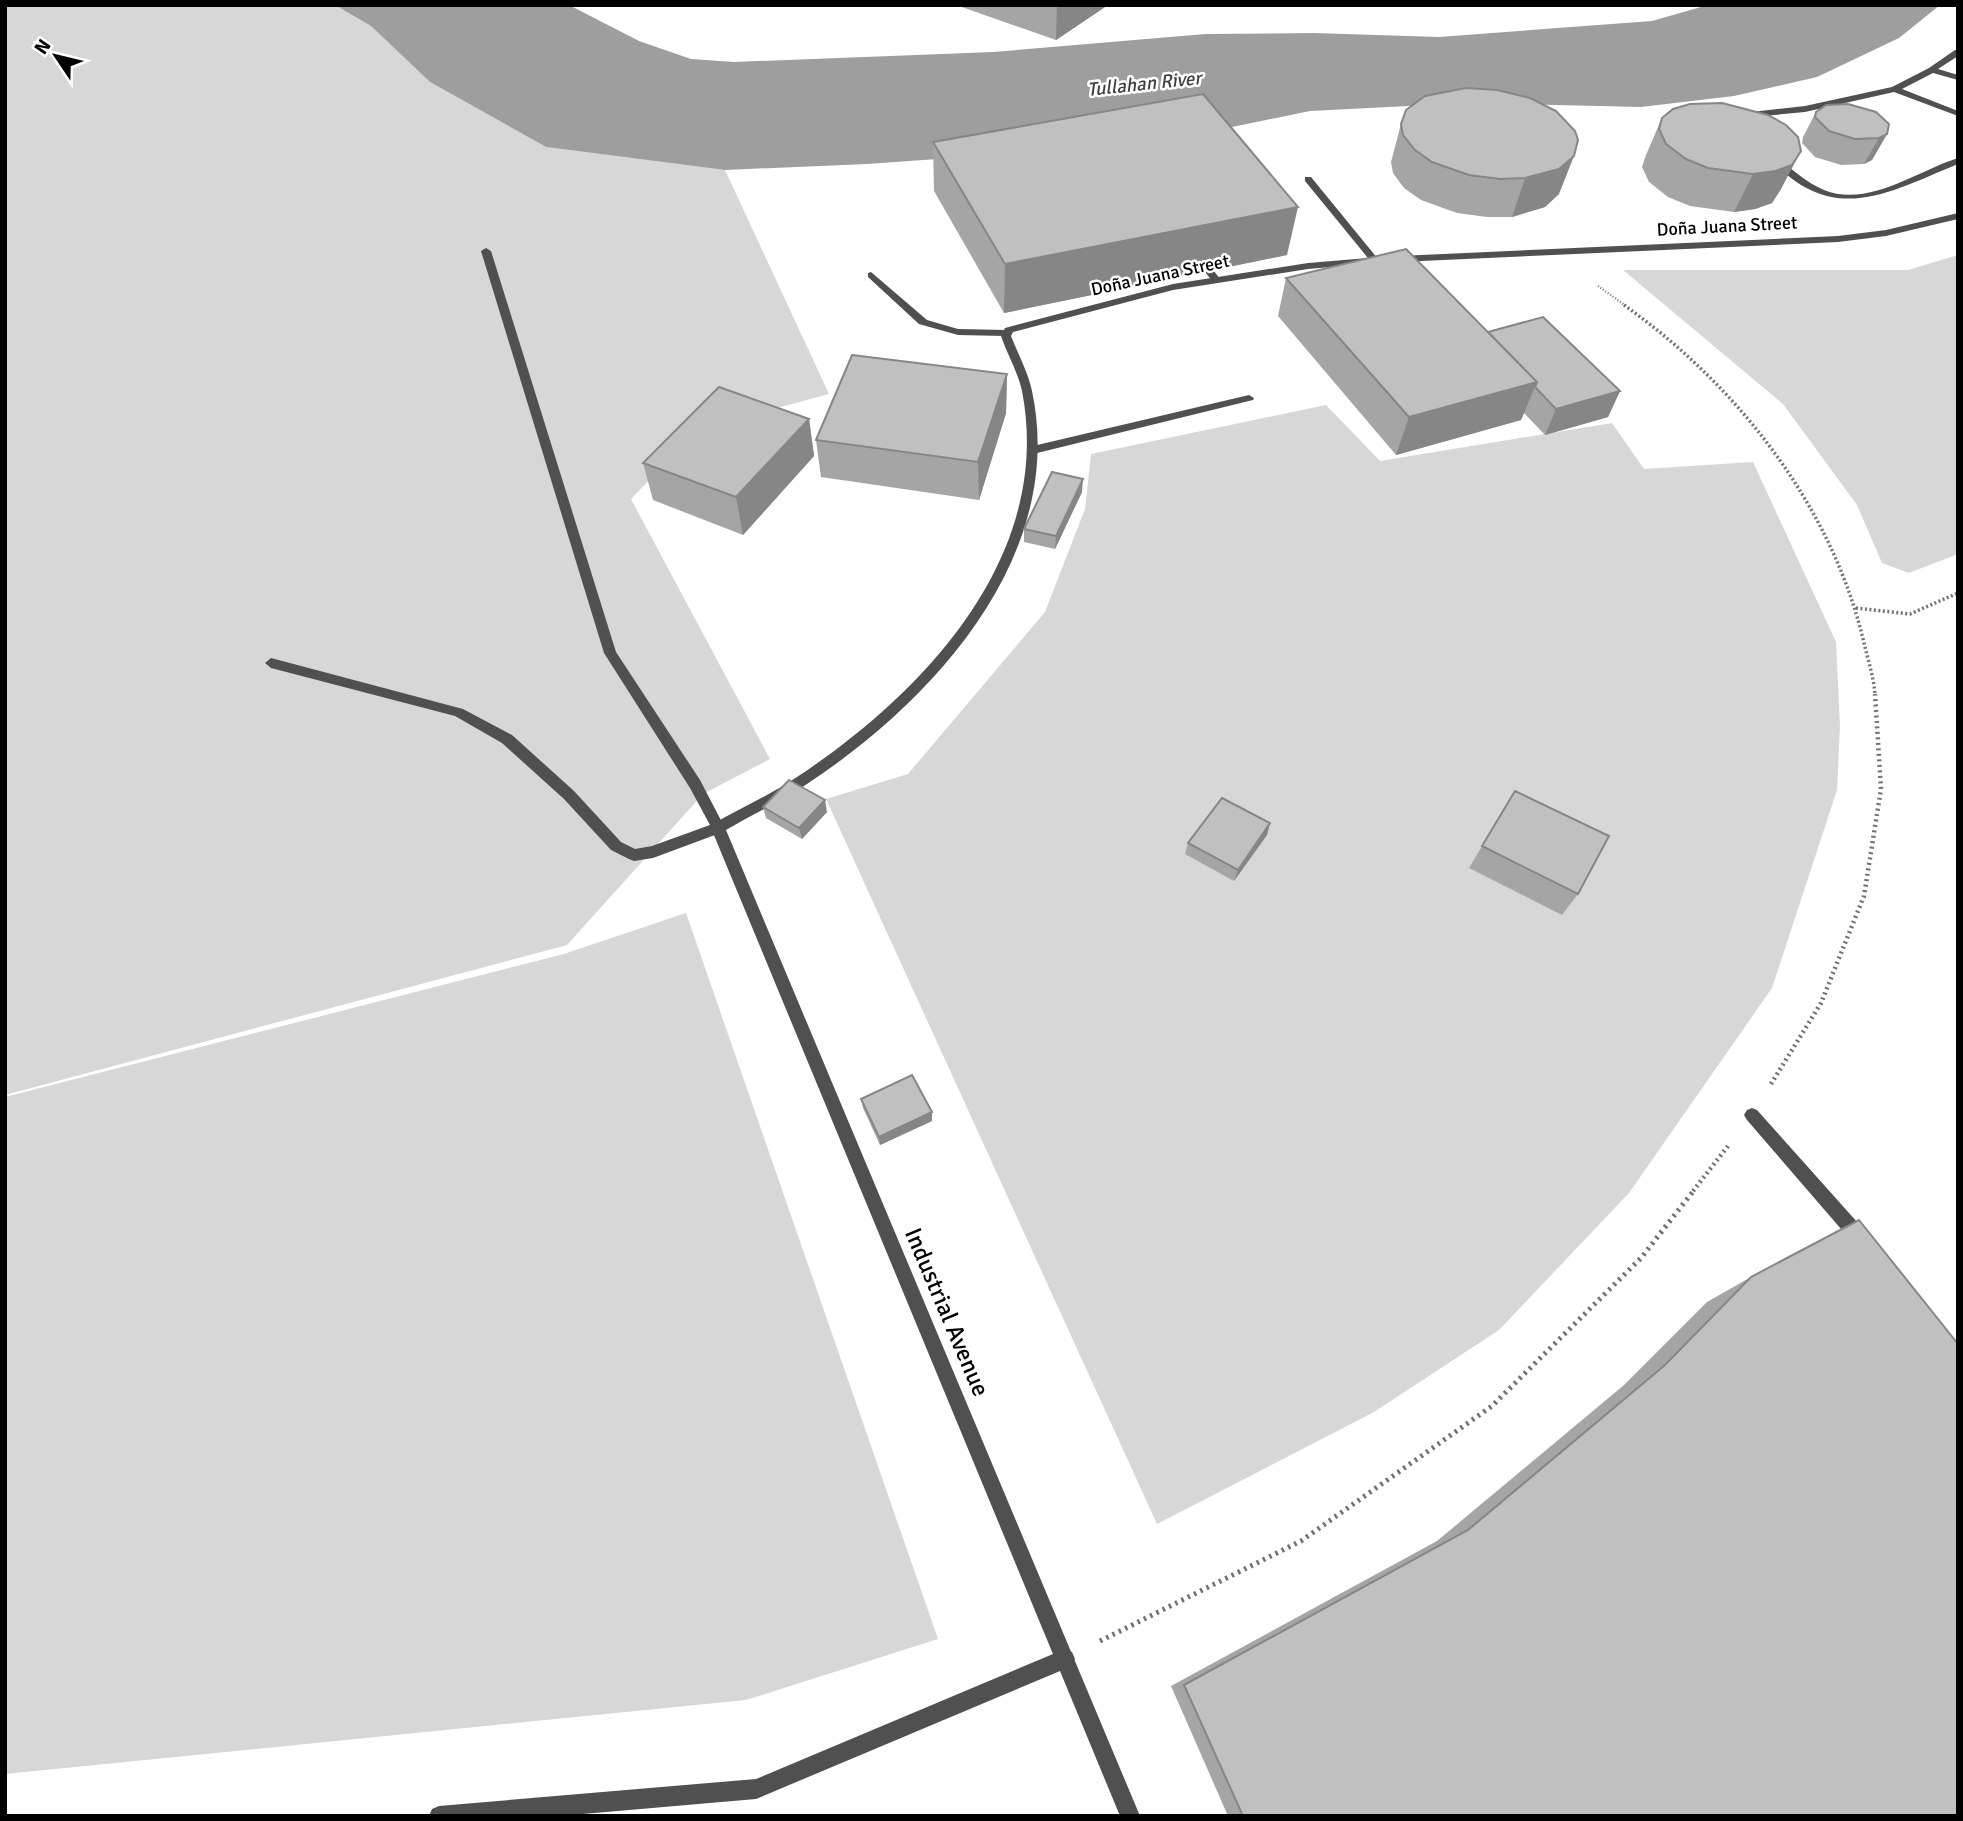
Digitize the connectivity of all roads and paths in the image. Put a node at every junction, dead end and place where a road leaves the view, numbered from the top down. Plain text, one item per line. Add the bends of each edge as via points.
1 (1958, 52) edge
2 (1932, 70) junction
3 (1958, 78) edge
4 (1895, 89) junction
5 (1958, 114) edge
6 (1741, 132) edge
7 (1770, 156) edge
8 (1958, 161) edge
9 (1308, 178) dead end
10 (1958, 216) edge
11 (486, 251) dead end
12 (1194, 251) edge
13 (1375, 261) junction
14 (871, 275) dead end
15 (1215, 279) junction
16 (1591, 281) dead end
17 (1006, 333) junction
18 (1250, 398) dead end
19 (1033, 450) junction
20 (1958, 593) edge
21 (1856, 608) junction
22 (271, 663) dead end
23 (718, 828) junction
24 (1752, 1115) junction
25 (1868, 1248) edge
26 (1065, 1659) junction
27 (439, 1816) edge
28 (1130, 1816) edge

1 - 2 street
2 - 3 street
2 - 4 street
4 - 5 street
4 - 6 street via 1805,109 1751,115 1740,123
7 - 8 street via 1824,194 1846,197 1877,193
9 - 13 street
10 - 13 street, Doña Juana Street via 1838,239
11 - 23 street, Industrial Avenue via 610,653 695,784
12 - 15 street
13 - 15 street, Doña Juana Street via 1308,265
14 - 17 street via 923,322 958,332
15 - 17 street, Doña Juana Street
16 - 21 path via 1657,329 1718,385 1771,448 1816,518
17 - 19 street via 1027,390
18 - 19 street
19 - 23 street via 1024,513 998,580 954,647 891,713 810,776
20 - 21 path via 1910,614
21 - 24 path via 1875,688 1881,789 1864,895 1821,1003
22 - 23 street via 459,712 507,739 569,795 615,846 634,855
23 - 26 street, Industrial Avenue
24 - 25 street
24 - 26 path via 1641,1258 1492,1406 1301,1541
26 - 27 street via 757,1789
26 - 28 street, Industrial Avenue

